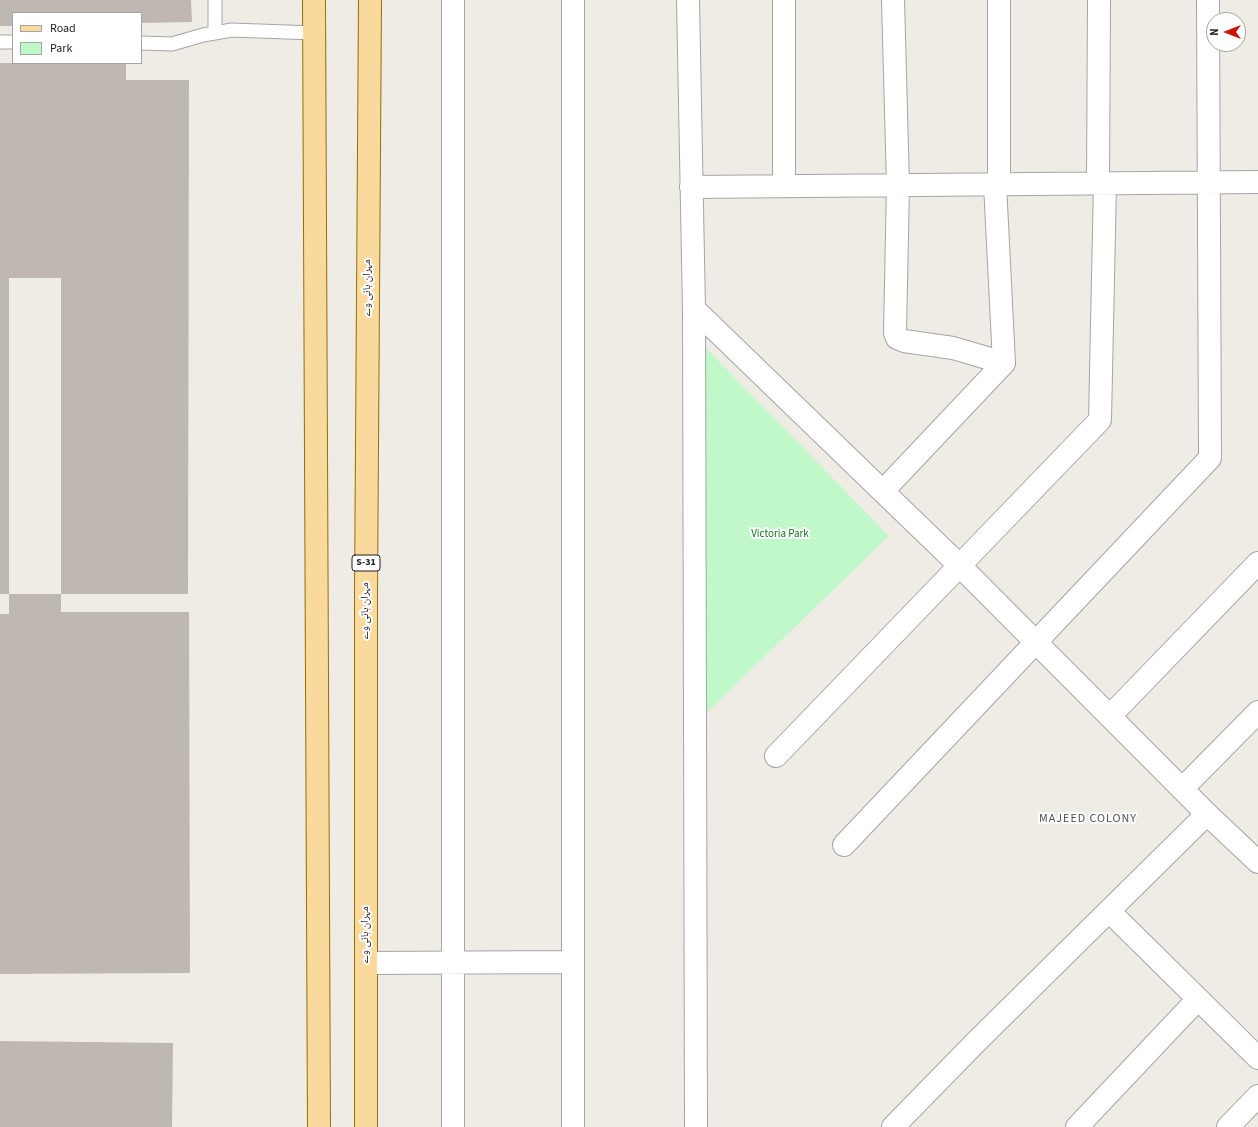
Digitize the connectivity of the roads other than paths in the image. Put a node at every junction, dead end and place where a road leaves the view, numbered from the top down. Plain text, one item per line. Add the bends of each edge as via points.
1 (215, 0) edge
2 (314, 0) edge
3 (370, 0) edge
4 (453, 0) edge
5 (573, 0) edge
6 (688, 0) edge
7 (784, 0) edge
8 (893, 0) edge
9 (999, 0) edge
10 (1099, 0) edge
11 (1208, 0) edge
12 (215, 33) junction
13 (314, 33) junction
14 (0, 42) edge
15 (12, 42) edge
16 (142, 43) edge
17 (1258, 182) edge
18 (1102, 183) junction
19 (1208, 183) junction
20 (997, 184) junction
21 (898, 185) junction
22 (784, 186) junction
23 (691, 187) junction
24 (694, 308) junction
25 (1004, 362) junction
26 (883, 491) junction
27 (1258, 563) edge
28 (960, 566) junction
29 (1036, 642) junction
30 (1258, 712) edge
31 (1110, 716) junction
32 (776, 756) dead end
33 (1182, 789) junction
34 (1207, 814) junction
35 (844, 845) dead end
36 (1258, 862) edge
37 (1109, 911) junction
38 (573, 962) junction
39 (366, 963) junction
40 (452, 963) junction
41 (1198, 999) junction
42 (1258, 1058) edge
43 (1258, 1096) edge
44 (319, 1127) edge
45 (366, 1127) edge
46 (453, 1127) edge
47 (573, 1127) edge
48 (696, 1127) edge
49 (893, 1127) edge
50 (1077, 1127) edge
51 (1228, 1127) edge

1 - 12 lane
2 - 13 main road
3 - 39 main road, مہران ہائی وے / S-31
4 - 40 street
5 - 38 street
6 - 23 street
7 - 22 street
8 - 21 street
9 - 20 street
10 - 18 street
11 - 19 street
12 - 13 lane via 232,30
12 - 16 lane via 172,44
13 - 44 main road
14 - 15 lane
17 - 19 street
18 - 19 street
18 - 20 street
18 - 28 street via 1100,420
19 - 29 street via 1210,458
20 - 21 street
20 - 25 street
21 - 22 street
21 - 25 street via 895,333 897,338 953,348
22 - 23 street
23 - 24 street
24 - 26 street
24 - 48 street
25 - 26 street
26 - 28 street
27 - 31 street
28 - 29 street
28 - 32 street
29 - 31 street
29 - 35 street
30 - 33 street
31 - 33 street
33 - 34 street
34 - 36 street
34 - 37 street
37 - 41 street
37 - 49 street via 976,1041
38 - 40 street
38 - 47 street
39 - 40 street
39 - 45 main road, مہران ہائی وے / S-31
40 - 46 street
41 - 42 street
41 - 50 street
43 - 51 street

